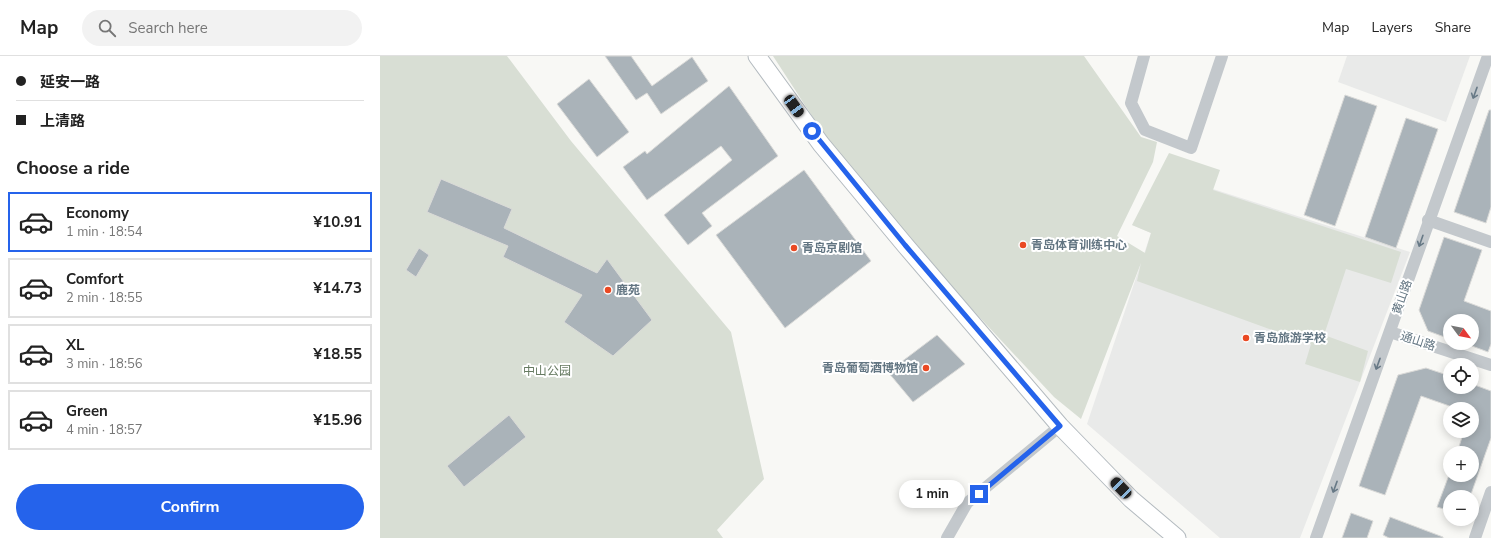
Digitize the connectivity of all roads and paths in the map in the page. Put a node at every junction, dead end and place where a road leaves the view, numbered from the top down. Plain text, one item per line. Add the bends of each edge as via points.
1 (757, 56) edge
2 (1144, 56) edge
3 (1222, 56) edge
4 (1488, 56) edge
5 (1486, 75) edge
6 (1428, 220) junction
7 (1491, 242) edge
8 (1390, 332) junction
9 (1491, 365) edge
10 (1060, 426) junction
11 (1491, 492) edge
12 (947, 538) edge
13 (1177, 538) edge
14 (1316, 538) edge
15 (1476, 538) edge

1 - 10 main road via 821,144
2 - 3 street via 1131,103 1145,130 1191,148
4 - 5 street, 黄山路
5 -> 6 street, 黄山路
6 - 7 street
6 -> 8 street, 黄山路
8 - 9 street, 通山路
8 -> 14 street, 黄山路
10 - 12 street via 967,503
10 - 13 main road via 1131,499
11 - 15 street

